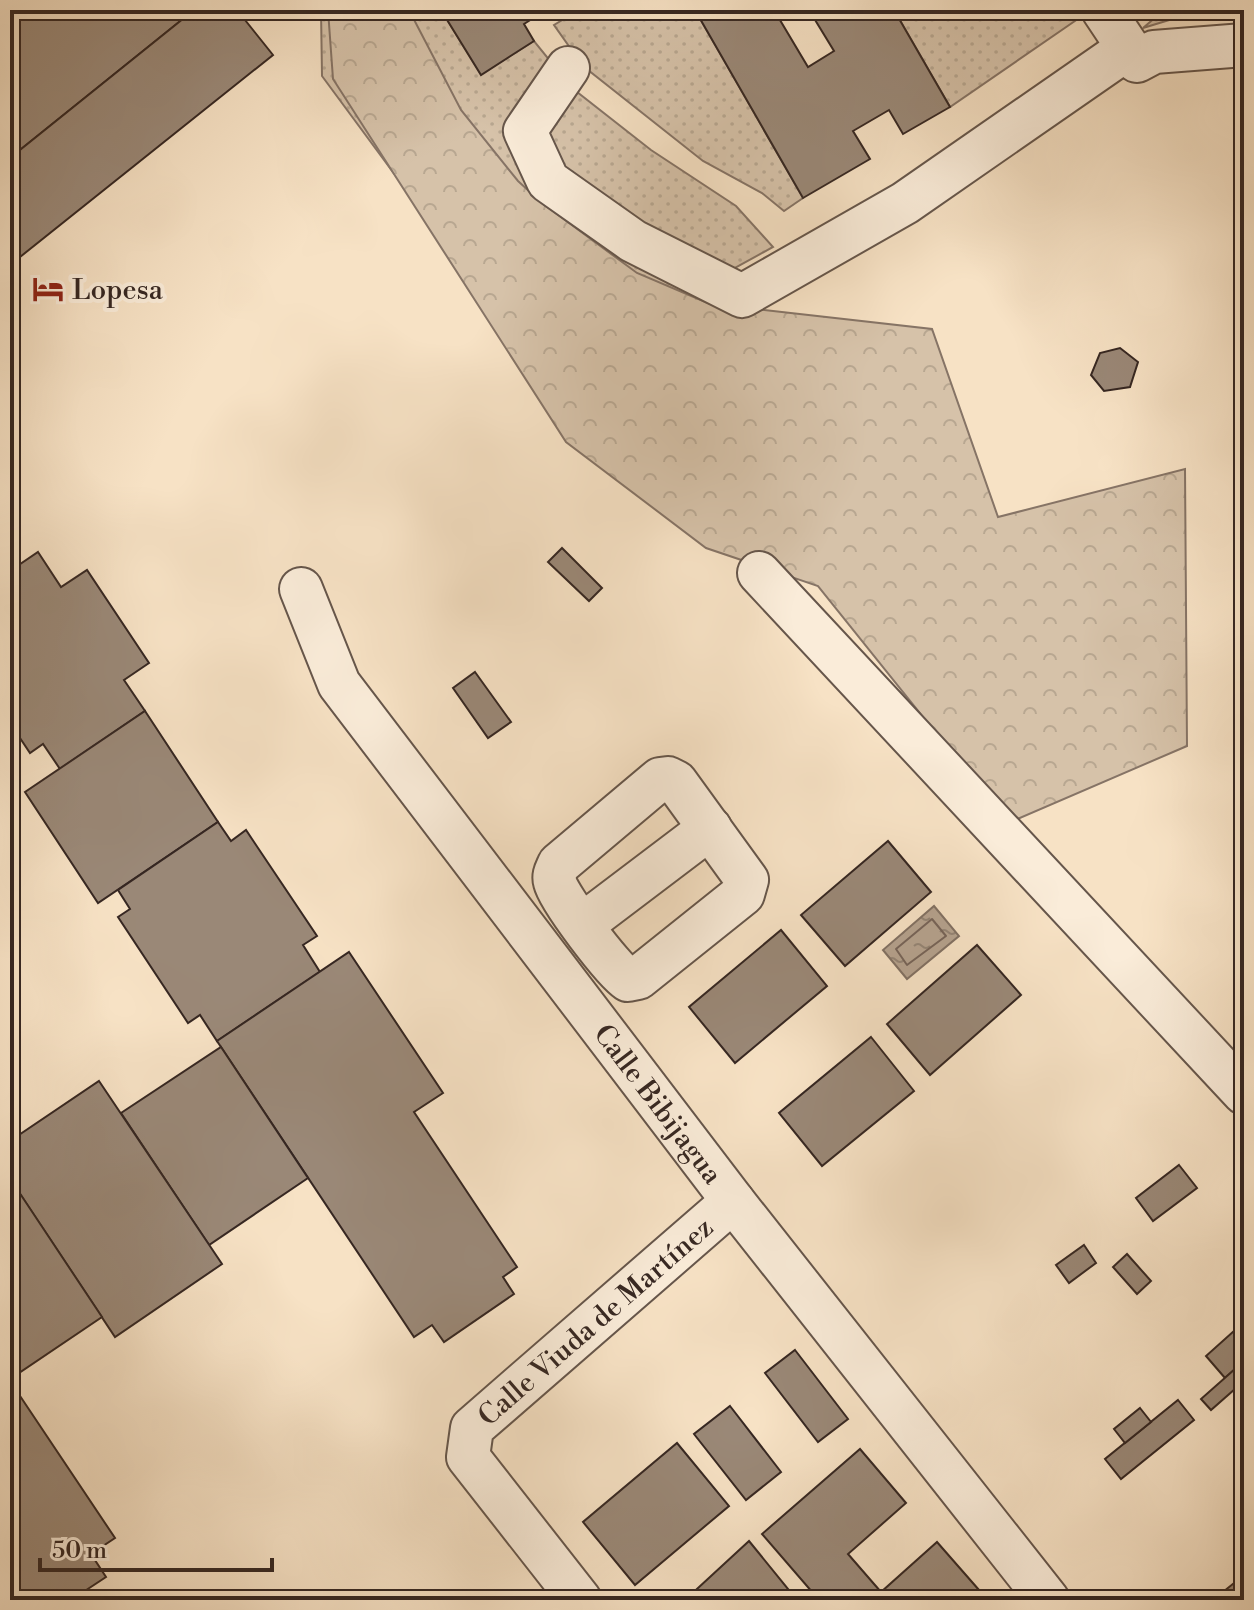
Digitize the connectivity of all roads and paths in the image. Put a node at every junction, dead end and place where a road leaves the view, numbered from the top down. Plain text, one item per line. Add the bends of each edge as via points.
1 (1103, 10) edge
2 (1244, 45) edge
3 (1127, 49) junction
4 (568, 68) dead end
5 (759, 573) dead end
6 (301, 589) dead end
7 (710, 828) junction
8 (588, 933) junction
9 (559, 972) junction
10 (1244, 1093) edge
11 (733, 1201) junction
12 (580, 1600) edge
13 (1048, 1600) edge

1 - 3 street
2 - 3 street via 1154,52 1137,61
3 - 4 street via 905,203 742,296 633,241 548,181 525,131
5 - 10 street
6 - 9 street, Calle Bibijagua via 339,684
7 - 8 street
7 - 8 street via 747,880 743,894 638,978 628,980 619,974
7 - 8 street via 676,782 660,779 559,864 556,886
8 - 9 street
9 - 11 street, Calle Bibijagua
11 - 12 street, Calle Viuda de Martínez via 472,1428 468,1457
11 - 13 street, Calle Bibijagua

